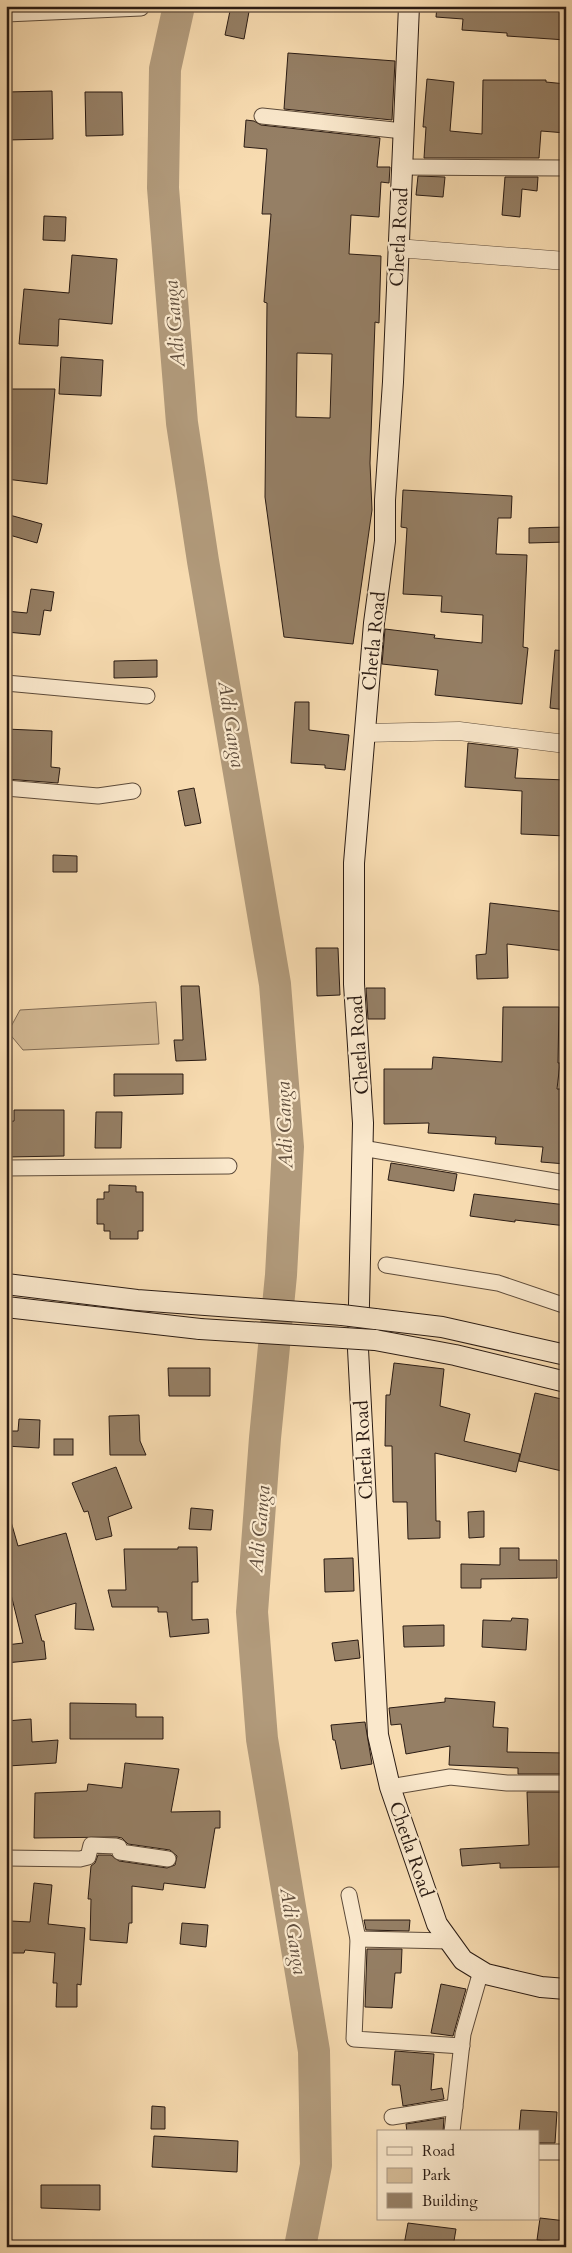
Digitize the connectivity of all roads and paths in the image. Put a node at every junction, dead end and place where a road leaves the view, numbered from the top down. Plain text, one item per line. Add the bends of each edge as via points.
1 (408, 6) edge
2 (141, 8) dead end
3 (6, 14) edge
4 (262, 116) dead end
5 (403, 131) junction
6 (401, 168) junction
7 (566, 168) edge
8 (397, 248) junction
9 (566, 261) edge
10 (6, 683) edge
11 (147, 696) dead end
12 (364, 733) junction
13 (566, 744) edge
14 (6, 788) edge
15 (133, 791) dead end
16 (362, 1148) junction
17 (230, 1166) dead end
18 (6, 1168) edge
19 (566, 1183) edge
20 (386, 1265) dead end
21 (6, 1284) edge
22 (566, 1306) edge
23 (6, 1307) edge
24 (566, 1355) edge
25 (566, 1382) edge
26 (566, 1784) edge
27 (390, 1787) junction
28 (6, 1858) edge
29 (168, 1859) dead end
30 (349, 1895) dead end
31 (358, 1939) junction
32 (449, 1941) junction
33 (481, 1970) junction
34 (566, 1989) edge
35 (462, 2046) junction
36 (455, 2107) junction
37 (392, 2117) dead end
38 (452, 2130) edge
39 (540, 2152) edge
40 (566, 2152) edge

1 - 5 main road, Chetla Road
2 - 3 street
4 - 5 street
5 - 6 main road, Chetla Road
6 - 7 street
6 - 8 main road, Chetla Road
8 - 9 street
8 - 12 main road, Chetla Road via 385,541
10 - 11 street
12 - 13 street via 459,731
12 - 16 main road, Chetla Road via 354,863 354,984
14 - 15 street via 98,796
16 - 19 street
16 - 27 main road, Chetla Road via 358,1349 362,1453 378,1735
17 - 18 street
20 - 22 street via 498,1283
21 - 24 main road, bridge via 137,1300 375,1319 442,1328
23 - 25 main road, bridge via 200,1329 375,1340 455,1354
26 - 27 street via 507,1783 450,1777
27 - 32 main road, Chetla Road via 438,1924
28 - 29 street via 80,1860 88,1857 91,1845 116,1846 120,1852
30 - 31 street
31 - 32 street
31 - 35 street via 354,2039
32 - 33 main road, Chetla Road via 463,1960
33 - 34 main road, Chetla Road via 541,1987
33 - 35 street
35 - 36 street
36 - 37 street
36 - 38 street
39 - 40 street

